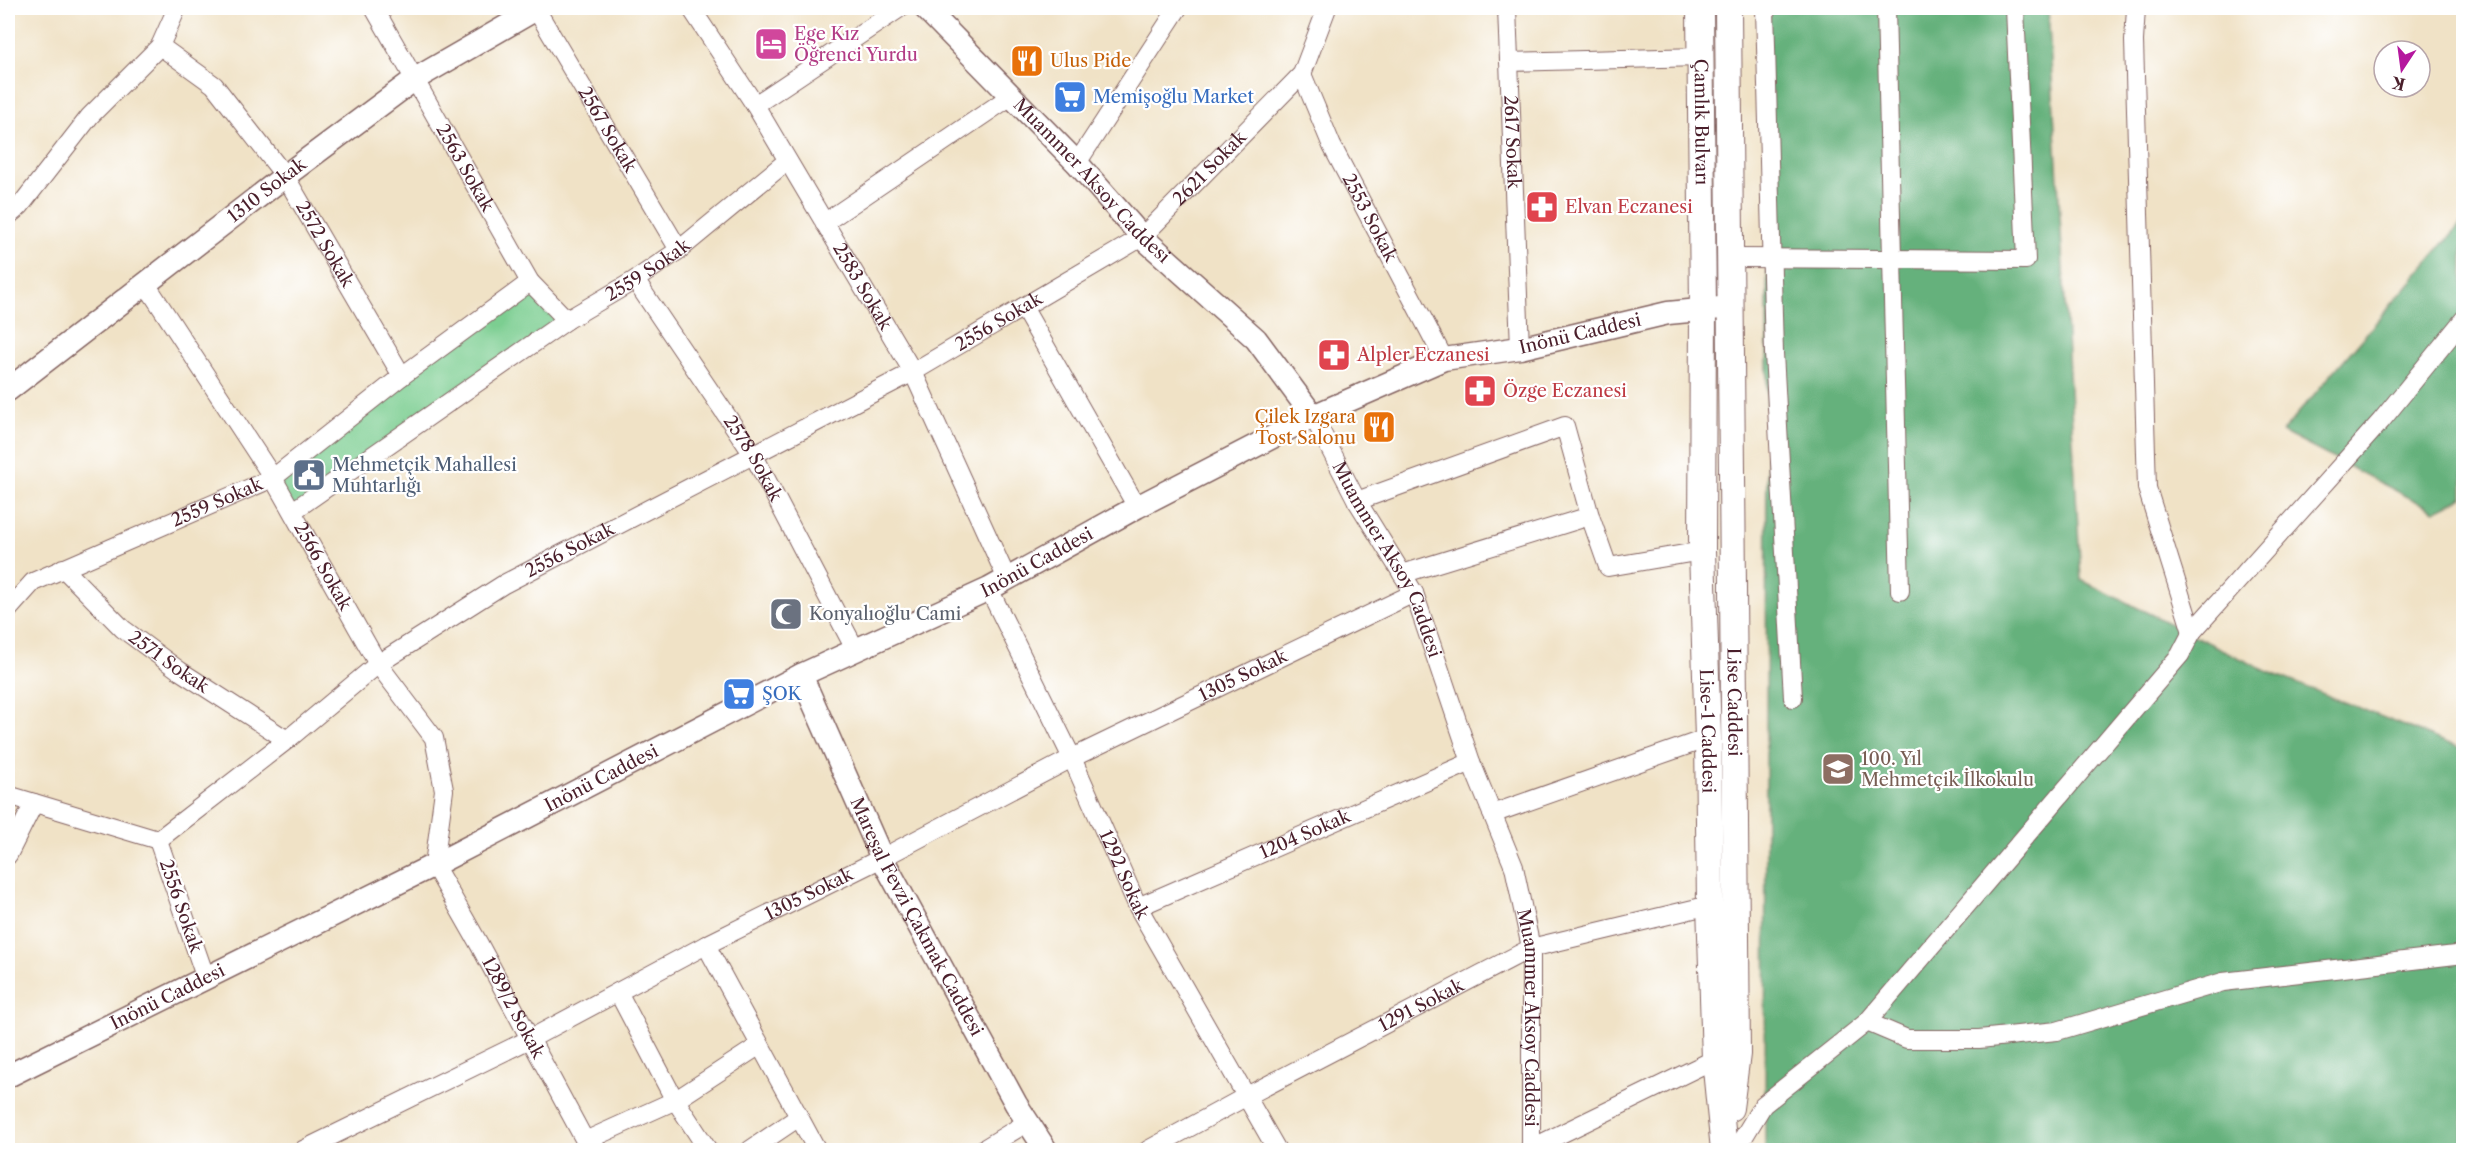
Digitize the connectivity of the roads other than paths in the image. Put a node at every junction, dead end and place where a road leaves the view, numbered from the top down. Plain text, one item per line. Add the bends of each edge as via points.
1 (177, 8) edge
2 (375, 8) edge
3 (537, 8) edge
4 (691, 8) edge
5 (900, 8) edge
6 (925, 8) edge
7 (1327, 8) edge
8 (1507, 8) edge
9 (1700, 8) edge
10 (1728, 8) edge
11 (1765, 8) edge
12 (1886, 8) edge
13 (2015, 8) edge
14 (2136, 8) edge
15 (1170, 10) edge
16 (160, 46) junction
17 (1700, 57) junction
18 (1509, 62) junction
19 (1302, 74) junction
20 (415, 79) junction
21 (1011, 96) junction
22 (755, 105) junction
23 (787, 160) junction
24 (1077, 163) junction
25 (285, 176) junction
26 (8, 216) edge
27 (824, 223) junction
28 (1142, 237) junction
29 (679, 250) junction
30 (1732, 258) junction
31 (1773, 258) junction
32 (1891, 259) junction
33 (635, 280) junction
34 (530, 282) junction
35 (146, 284) junction
36 (1023, 307) junction
37 (1731, 308) junction
38 (1703, 309) junction
39 (2463, 319) edge
40 (567, 320) junction
41 (1520, 348) junction
42 (1444, 359) junction
43 (912, 372) junction
44 (402, 376) junction
45 (8, 390) edge
46 (1312, 416) junction
47 (754, 456) junction
48 (273, 478) junction
49 (1357, 501) junction
50 (1137, 507) junction
51 (293, 511) junction
52 (1590, 516) junction
53 (1702, 551) junction
54 (63, 568) junction
55 (1402, 574) junction
56 (998, 584) junction
57 (1900, 591) dead end
58 (1414, 592) junction
59 (8, 610) edge
60 (2192, 632) junction
61 (855, 649) junction
62 (378, 664) junction
63 (801, 675) junction
64 (1793, 698) dead end
65 (1708, 738) junction
66 (287, 740) junction
67 (1072, 758) junction
68 (1471, 762) junction
69 (8, 795) edge
70 (34, 803) junction
71 (1492, 814) junction
72 (158, 840) junction
73 (8, 855) edge
74 (882, 858) junction
75 (434, 865) junction
76 (1710, 905) junction
77 (1138, 907) junction
78 (706, 945) junction
79 (1531, 948) junction
80 (2463, 954) edge
81 (206, 979) junction
82 (618, 992) junction
83 (1867, 1022) junction
84 (530, 1039) junction
85 (760, 1045) junction
86 (1715, 1059) junction
87 (8, 1076) edge
88 (1247, 1096) junction
89 (676, 1100) junction
90 (799, 1117) junction
91 (1028, 1122) junction
92 (587, 1146) edge
93 (699, 1147) edge
94 (1722, 1149) edge
95 (303, 1150) edge
96 (750, 1150) edge
97 (818, 1150) edge
98 (981, 1150) edge
99 (1046, 1150) edge
100 (1148, 1150) edge
101 (1277, 1150) edge
102 (1530, 1150) edge

1 - 16 street
2 - 20 street, 2563 Sokak
3 - 20 street, 1310 Sokak
3 - 29 street, 2567 Sokak
4 - 22 street, 2583 Sokak
5 - 22 street
6 - 21 street, Muammer Aksoy Caddesi
7 - 19 street, 2621 Sokak
8 - 18 street, 2617 Sokak
9 - 17 main road, Çamlık Bulvarı
10 - 30 main road, Çamlık Bulvarı
11 - 31 street
12 - 32 street
13 - 32 street via 2026,260
14 - 60 street via 2147,488
15 - 24 street
16 - 25 street, 2572 Sokak via 214,85
16 - 26 street via 90,116
17 - 18 street
17 - 38 main road, Çamlık Bulvarı
18 - 41 street, 2617 Sokak
19 - 28 street, 2621 Sokak
19 - 42 street, 2553 Sokak via 1332,146
20 - 25 street, 1310 Sokak
20 - 34 street, 2563 Sokak
21 - 24 street, Muammer Aksoy Caddesi
21 - 27 street
22 - 23 street, 2583 Sokak
23 - 27 street, 2583 Sokak
23 - 29 street, 2559 Sokak
24 - 28 street, Muammer Aksoy Caddesi
25 - 35 street, 1310 Sokak
25 - 44 street, 2572 Sokak
27 - 43 street, 2583 Sokak
28 - 36 street, 2556 Sokak
28 - 46 street, Muammer Aksoy Caddesi via 1256,339
29 - 33 street, 2559 Sokak
30 - 31 street
30 - 37 main road, Lise Caddesi
31 - 32 street
31 - 64 street via 1774,353
32 - 57 street
33 - 40 street, 2559 Sokak
33 - 47 street, 2578 Sokak
34 - 40 street, 2563 Sokak
34 - 44 street, 2559 Sokak
35 - 45 street, 1310 Sokak
35 - 48 street, 2566 Sokak
36 - 43 street, 2556 Sokak
36 - 50 street
37 - 38 street, Inönü Caddesi
37 - 94 main road, Lise Caddesi via 1737,1054
38 - 41 street, Inönü Caddesi via 1668,313
38 - 53 main road, Lise-1 Caddesi
39 - 60 street via 2381,421
40 - 51 street, 2559 Sokak
41 - 42 street, Inönü Caddesi
42 - 46 street, Inönü Caddesi
43 - 47 street, 2556 Sokak
43 - 56 street, 2583 Sokak
44 - 48 street, 2559 Sokak
46 - 49 street, Muammer Aksoy Caddesi
46 - 50 street, Inönü Caddesi
47 - 61 street, 2578 Sokak
47 - 62 street, 2556 Sokak via 504,584
48 - 51 street, 2566 Sokak
48 - 54 street, 2559 Sokak
49 - 52 street via 1565,426
49 - 55 street, Muammer Aksoy Caddesi
50 - 56 street, Inönü Caddesi
51 - 62 street, 2566 Sokak
52 - 53 street via 1608,567
52 - 55 street
53 - 65 main road, Lise-1 Caddesi
54 - 59 street, 2559 Sokak via 33,582
54 - 66 street, 2571 Sokak via 123,629
55 - 58 street, Muammer Aksoy Caddesi
56 - 61 street, Inönü Caddesi
56 - 67 street, 1292 Sokak
58 - 67 street, 1305 Sokak
58 - 68 street, Muammer Aksoy Caddesi
60 - 83 street via 2180,655
61 - 63 street, Inönü Caddesi
62 - 66 street, 2556 Sokak
62 - 75 street, 2566 Sokak via 434,738 444,790
63 - 74 street, Mareşal Fevzi Çakmak Caddesi
63 - 75 street, Inönü Caddesi
65 - 71 street
65 - 76 main road, Lise-1 Caddesi
66 - 72 street, 2556 Sokak
67 - 74 street, 1305 Sokak
67 - 77 street, 1292 Sokak
68 - 71 street, Muammer Aksoy Caddesi
68 - 77 street, 1204 Sokak
69 - 70 street
70 - 72 street
70 - 73 street
71 - 79 street, Muammer Aksoy Caddesi via 1514,867
72 - 81 street, 2556 Sokak
74 - 78 street, 1305 Sokak
74 - 91 street, Mareşal Fevzi Çakmak Caddesi
75 - 81 street, Inönü Caddesi
75 - 84 street, 1289/2 Sokak
76 - 79 street, 1291 Sokak
76 - 86 main road, Lise-1 Caddesi
77 - 88 street, 1292 Sokak
78 - 82 street, 1305 Sokak
78 - 85 street
79 - 88 street, 1291 Sokak
79 - 102 street, Muammer Aksoy Caddesi
80 - 83 street via 2223,982 2057,1031 1907,1039
81 - 87 street, Inönü Caddesi
82 - 84 street, 1305 Sokak
82 - 89 street
83 - 94 street via 1763,1105 1740,1143
84 - 92 street, 1289/2 Sokak
84 - 95 street, 1305 Sokak
85 - 89 street
85 - 90 street
86 - 94 main road, Lise-1 Caddesi
86 - 102 street
88 - 100 street, 1291 Sokak
88 - 101 street, 1292 Sokak
89 - 92 street
89 - 93 street
90 - 96 street
90 - 97 street
91 - 98 street
91 - 99 street, Mareşal Fevzi Çakmak Caddesi

